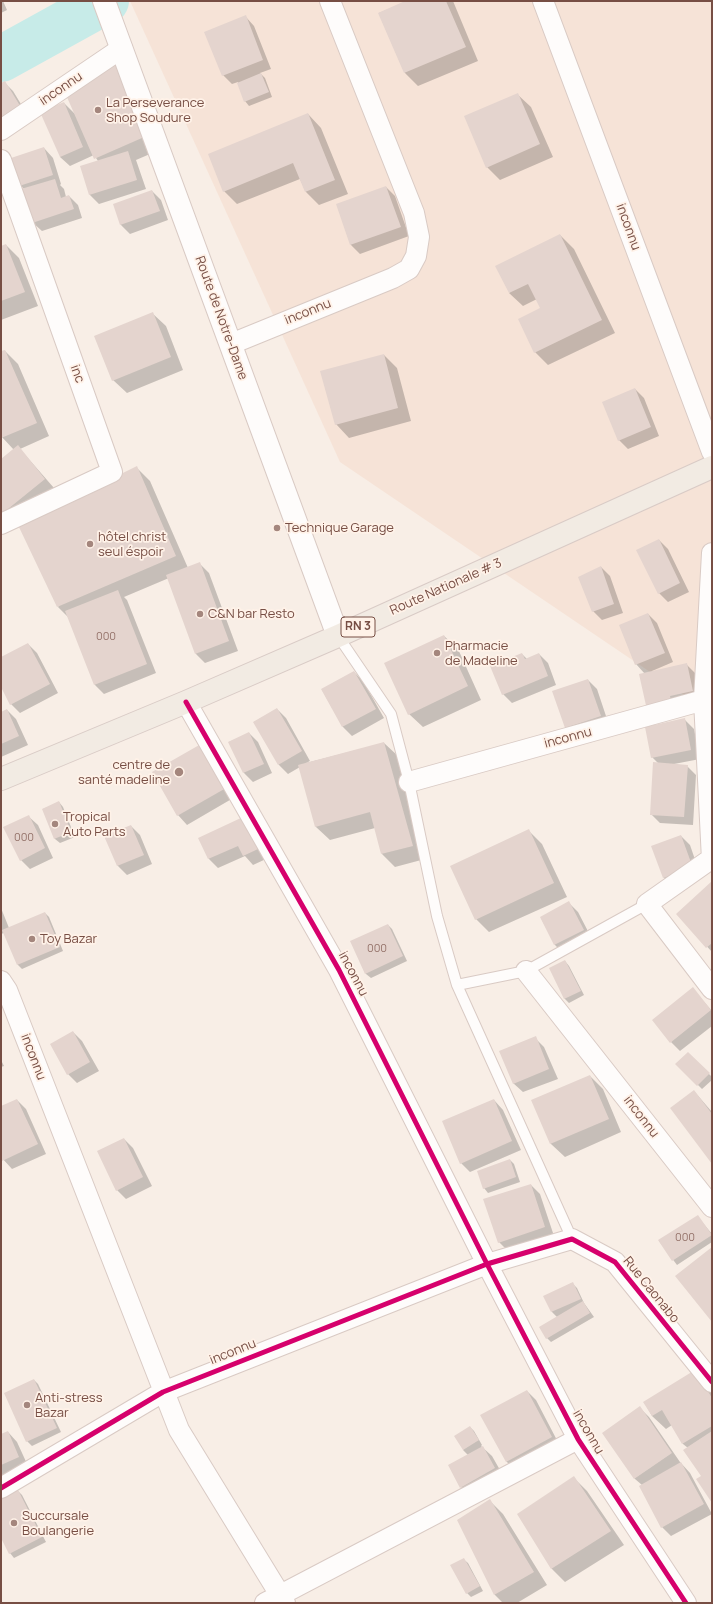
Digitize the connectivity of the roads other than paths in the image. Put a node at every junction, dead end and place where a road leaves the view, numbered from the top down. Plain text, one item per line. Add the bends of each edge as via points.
1 (104, 1) edge
2 (330, 1) edge
3 (543, 1) edge
4 (122, 48) junction
5 (1, 130) edge
6 (1, 160) edge
7 (231, 344) junction
8 (712, 452) edge
9 (712, 467) edge
10 (1, 524) edge
11 (712, 553) edge
12 (338, 636) junction
13 (704, 700) junction
14 (186, 702) junction
15 (1, 779) edge
16 (409, 782) junction
17 (712, 860) edge
18 (646, 904) junction
19 (526, 970) junction
20 (457, 985) junction
21 (3, 988) edge
22 (712, 989) edge
23 (712, 1207) edge
24 (572, 1239) junction
25 (487, 1264) junction
26 (712, 1382) edge
27 (163, 1392) junction
28 (578, 1439) junction
29 (1, 1488) edge
30 (276, 1600) edge
31 (686, 1603) edge

1 - 4 street, Route de Notre-Dame
2 - 7 street, inconnu via 414,213 419,237 416,256 409,269 393,278
3 - 8 street, inconnu
4 - 5 street, inconnu
4 - 7 street, Route de Notre-Dame
6 - 10 street, inc via 112,472
7 - 12 street, Route de Notre-Dame
9 - 12 main road, Route Nationale # 3 / RN 3
11 - 13 street
12 - 14 main road, Route Nationale # 3 / RN 3
12 - 16 lane via 391,714
13 - 16 street, inconnu
13 - 17 street
14 - 15 main road, Route Nationale # 3 / RN 3
14 - 25 street, inconnu via 339,970
16 - 20 lane via 436,916
17 - 18 street
18 - 19 lane
18 - 22 street
19 - 20 lane
19 - 23 street, inconnu
20 - 24 lane
21 - 27 street, inconnu
24 - 25 street
24 - 26 street, Rue Caonabo via 615,1262
25 - 27 street, inconnu
25 - 28 street, inconnu
27 - 29 street, inconnu
27 - 30 street via 179,1430
28 - 30 street
28 - 31 street, inconnu

